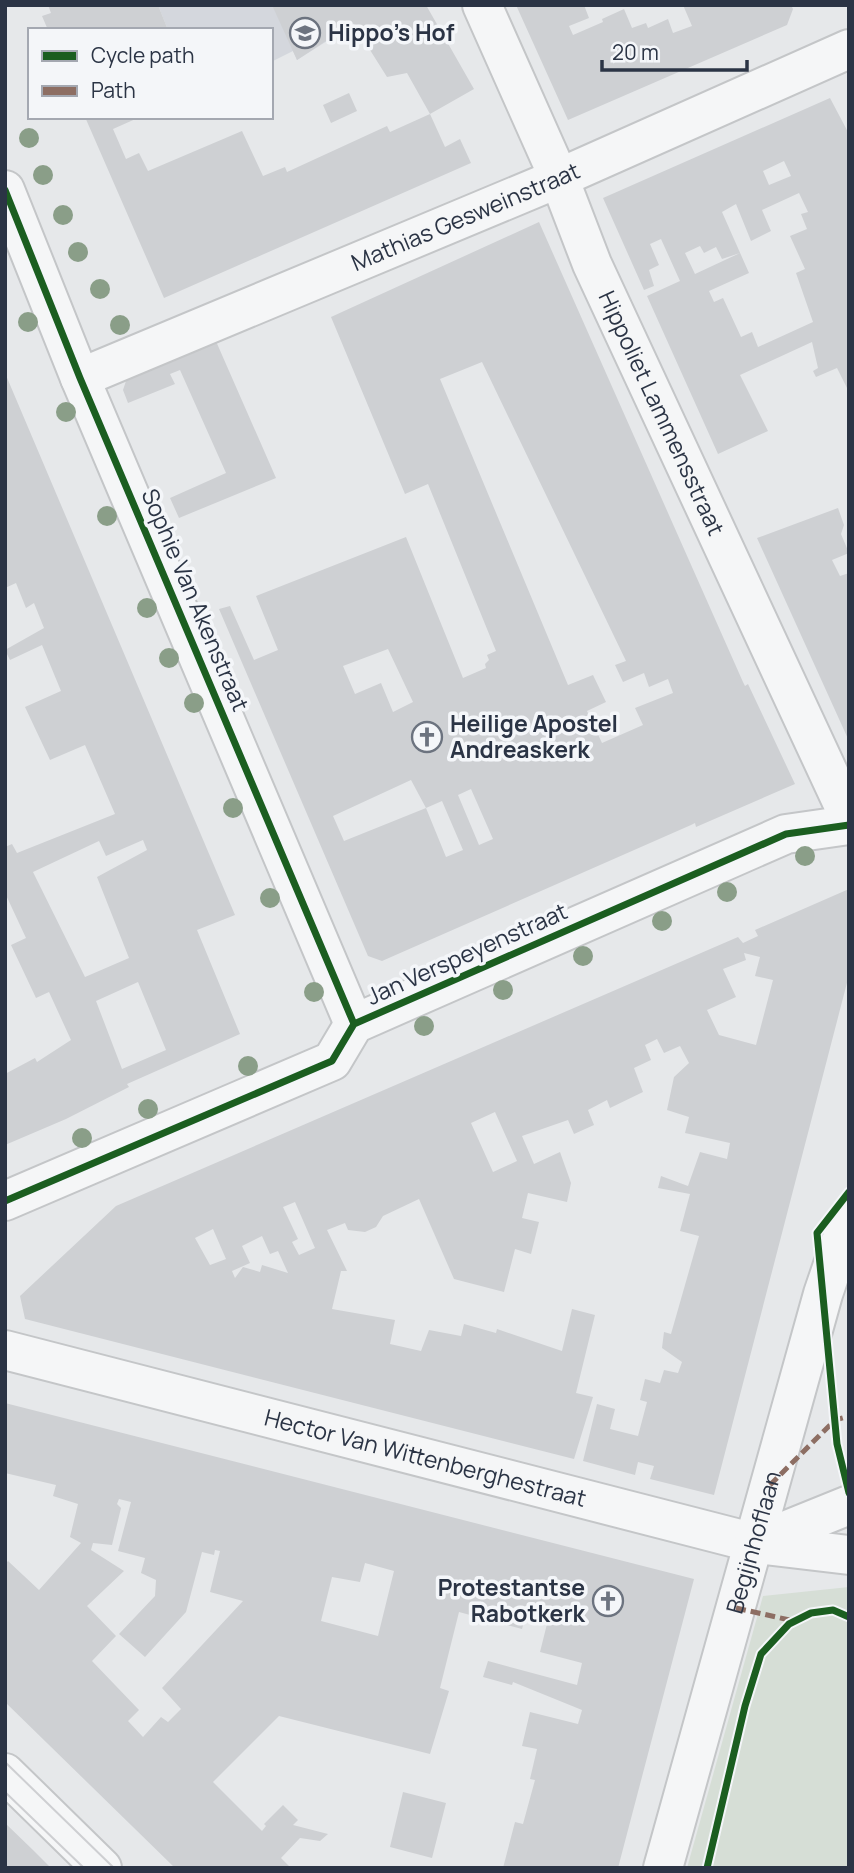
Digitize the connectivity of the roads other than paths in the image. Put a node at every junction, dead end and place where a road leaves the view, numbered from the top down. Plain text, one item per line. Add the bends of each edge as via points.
1 (482, 5) edge
2 (849, 49) edge
3 (559, 178) junction
4 (5, 190) edge
5 (80, 378) junction
6 (849, 817) edge
7 (849, 825) edge
8 (354, 1024) junction
9 (5, 1200) edge
10 (849, 1217) edge
11 (5, 1350) edge
12 (849, 1505) edge
13 (755, 1544) junction
14 (849, 1555) edge
15 (5, 1773) edge
16 (102, 1868) edge
17 (663, 1868) edge

1 - 3 street, Hippoliet Lammensstraat
2 - 3 street, Mathias Gesweinstraat
3 - 5 street, Mathias Gesweinstraat
3 - 6 street, Hippoliet Lammensstraat via 592,264
4 - 5 street, Sophie Van Akenstraat
5 - 8 street, Sophie Van Akenstraat
7 - 8 street, Jan Verspeyenstraat via 786,834
8 - 9 street, Jan Verspeyenstraat via 332,1061
10 - 13 street, Begijnhoflaan via 823,1294
11 - 13 street, Hector Van Wittenberghestraat
12 - 13 street
13 - 14 street, Hector Van Wittenberghestraat
13 - 17 street, Begijnhoflaan
15 - 16 street

